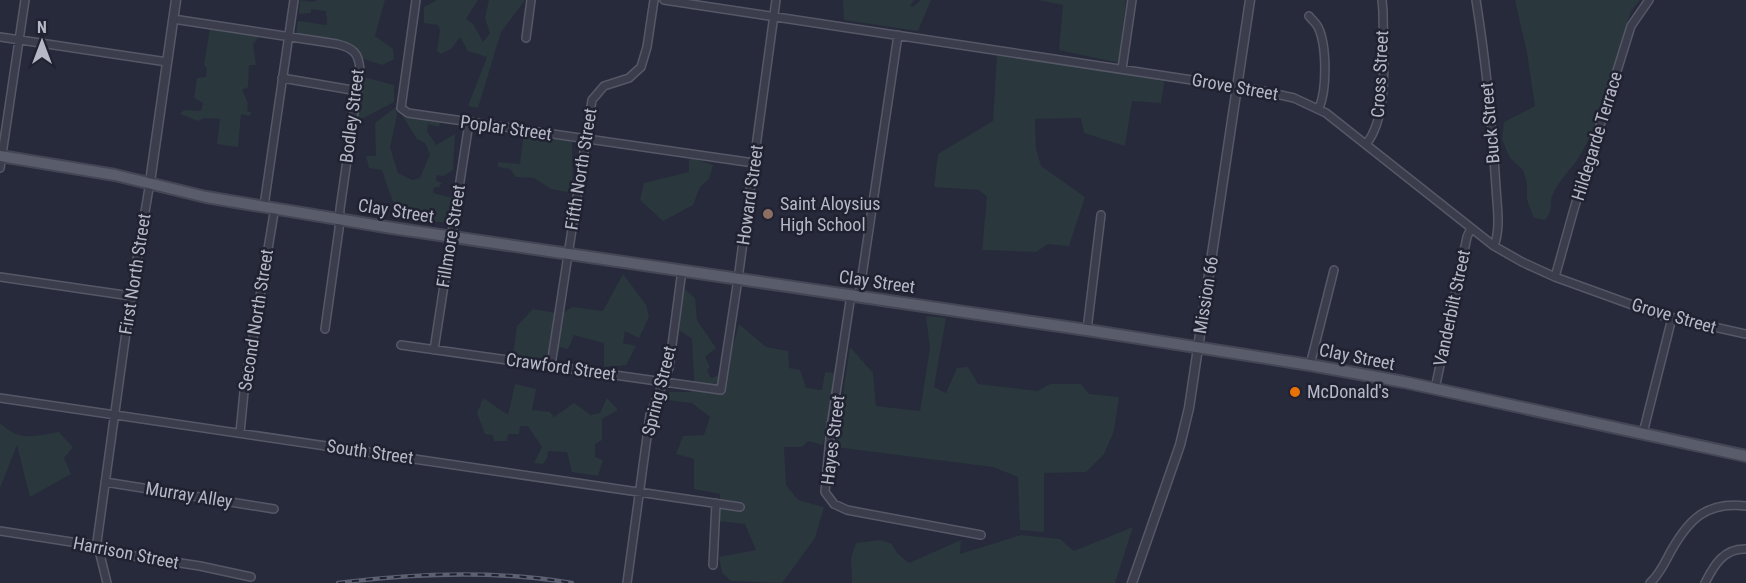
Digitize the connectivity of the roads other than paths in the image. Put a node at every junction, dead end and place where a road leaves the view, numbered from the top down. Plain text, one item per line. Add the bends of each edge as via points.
1 (25, 0) edge
2 (176, 0) edge
3 (294, 0) edge
4 (416, 0) edge
5 (531, 0) edge
6 (654, 0) edge
7 (664, 0) edge
8 (776, 0) edge
9 (1132, 0) edge
10 (1250, 0) edge
11 (1382, 0) edge
12 (1476, 0) edge
13 (1649, 0) edge
14 (773, 15) junction
15 (1309, 16) dead end
16 (173, 19) junction
17 (898, 35) junction
18 (289, 36) junction
19 (0, 37) edge
20 (526, 38) dead end
21 (19, 40) junction
22 (167, 62) junction
23 (1122, 69) junction
24 (282, 78) junction
25 (1238, 87) junction
26 (358, 90) junction
27 (1318, 108) junction
28 (469, 123) junction
29 (586, 140) junction
30 (1366, 144) junction
31 (1, 156) edge
32 (754, 163) junction
33 (0, 168) edge
34 (150, 182) junction
35 (269, 206) junction
36 (1101, 215) dead end
37 (340, 219) junction
38 (1471, 228) junction
39 (452, 237) junction
40 (1494, 246) junction
41 (568, 254) junction
42 (682, 270) junction
43 (1334, 270) dead end
44 (0, 277) edge
45 (1556, 277) junction
46 (738, 279) junction
47 (131, 296) junction
48 (855, 296) junction
49 (1672, 318) junction
50 (325, 329) dead end
51 (1087, 330) junction
52 (1746, 334) edge
53 (401, 345) dead end
54 (1198, 348) junction
55 (434, 350) junction
56 (551, 365) junction
57 (1310, 365) junction
58 (663, 382) junction
59 (1435, 389) junction
60 (721, 390) joint
61 (0, 398) edge
62 (115, 414) junction
63 (240, 433) junction
64 (1643, 433) junction
65 (1746, 456) edge
66 (105, 482) junction
67 (639, 492) junction
68 (716, 503) junction
69 (1746, 506) edge
70 (740, 507) dead end
71 (274, 509) dead end
72 (0, 531) edge
73 (981, 535) dead end
74 (99, 548) junction
75 (1746, 549) edge
76 (713, 566) dead end
77 (250, 577) dead end
78 (107, 583) edge
79 (627, 583) edge
80 (1132, 583) edge
81 (1650, 583) edge
82 (1705, 583) edge

1 - 21 street
2 - 16 street, First North Street
3 - 18 street, Second North Street
4 - 28 street, Poplar Street via 401,108 408,113
5 - 20 street
6 - 29 street, Fifth North Street via 641,67 629,78 604,86 592,100
7 - 14 street, Grove Street
8 - 14 street, Howard Street
9 - 23 street
10 - 25 street, Mission 66
11 - 30 street, Cross Street via 1382,100 1378,125
12 - 40 street, Buck Street via 1494,168 1498,229
13 - 45 street, Hildegarde Terrace via 1631,26
14 - 17 street, Grove Street
14 - 32 street, Howard Street
15 - 27 street via 1322,39 1324,94
16 - 18 street, Bodley Street
16 - 22 street, First North Street
17 - 23 street, Grove Street
17 - 48 street, Hayes Street
18 - 24 street, Second North Street
18 - 26 street, Bodley Street via 353,50 359,62
19 - 21 street
21 - 22 street
21 - 31 street
22 - 34 street, First North Street
23 - 25 street, Grove Street
24 - 26 street
24 - 35 street, Second North Street
25 - 27 street, Grove Street via 1278,93
25 - 54 street, Mission 66
26 - 37 street, Bodley Street
27 - 30 street, Grove Street
28 - 29 street, Poplar Street
28 - 39 street, Fillmore Street
29 - 32 street, Poplar Street
29 - 41 street, Fifth North Street
30 - 38 street, Grove Street
31 - 33 street
31 - 34 main road, Clay Street
32 - 46 street, Howard Street
34 - 35 main road, Clay Street via 206,197
34 - 47 street, First North Street
35 - 37 main road, Clay Street
35 - 63 street, Second North Street
36 - 51 street
37 - 39 main road, Clay Street
37 - 50 street, Bodley Street
38 - 40 street, Grove Street
38 - 59 street, Vanderbilt Street
39 - 41 main road, Clay Street
39 - 55 street, Fillmore Street
40 - 45 street, Grove Street
41 - 42 main road, Clay Street
41 - 56 street, Fifth North Street
42 - 46 main road, Clay Street
42 - 58 street, Spring Street via 669,368
43 - 57 street
44 - 47 street
45 - 49 street, Grove Street
46 - 48 main road, Clay Street
46 - 60 street, Howard Street
47 - 62 street, First North Street
48 - 51 main road, Clay Street
48 - 73 street, Hayes Street via 831,426 825,492 834,504 847,510
49 - 52 street, Grove Street
49 - 64 street
51 - 54 main road, Clay Street
53 - 55 street, Crawford Street
54 - 57 main road, Clay Street
54 - 80 street, Mission 66 via 1182,437
55 - 56 street, Crawford Street
56 - 58 street, Crawford Street
57 - 59 main road, Clay Street
58 - 60 street, Crawford Street
58 - 67 street, Spring Street via 650,416
59 - 64 main road, Clay Street
61 - 62 street, South Street
62 - 63 street, South Street
62 - 66 street, First North Street
63 - 67 street, South Street
64 - 65 main road, Clay Street
66 - 71 street, Murray Alley
66 - 74 street, First North Street
67 - 68 street, South Street
67 - 79 street, Spring Street
68 - 70 street, South Street
68 - 76 street
69 - 81 street via 1718,507 1699,514
72 - 74 street, Harrison Street
74 - 77 street, Harrison Street
74 - 78 street, First North Street
75 - 82 street via 1725,554

